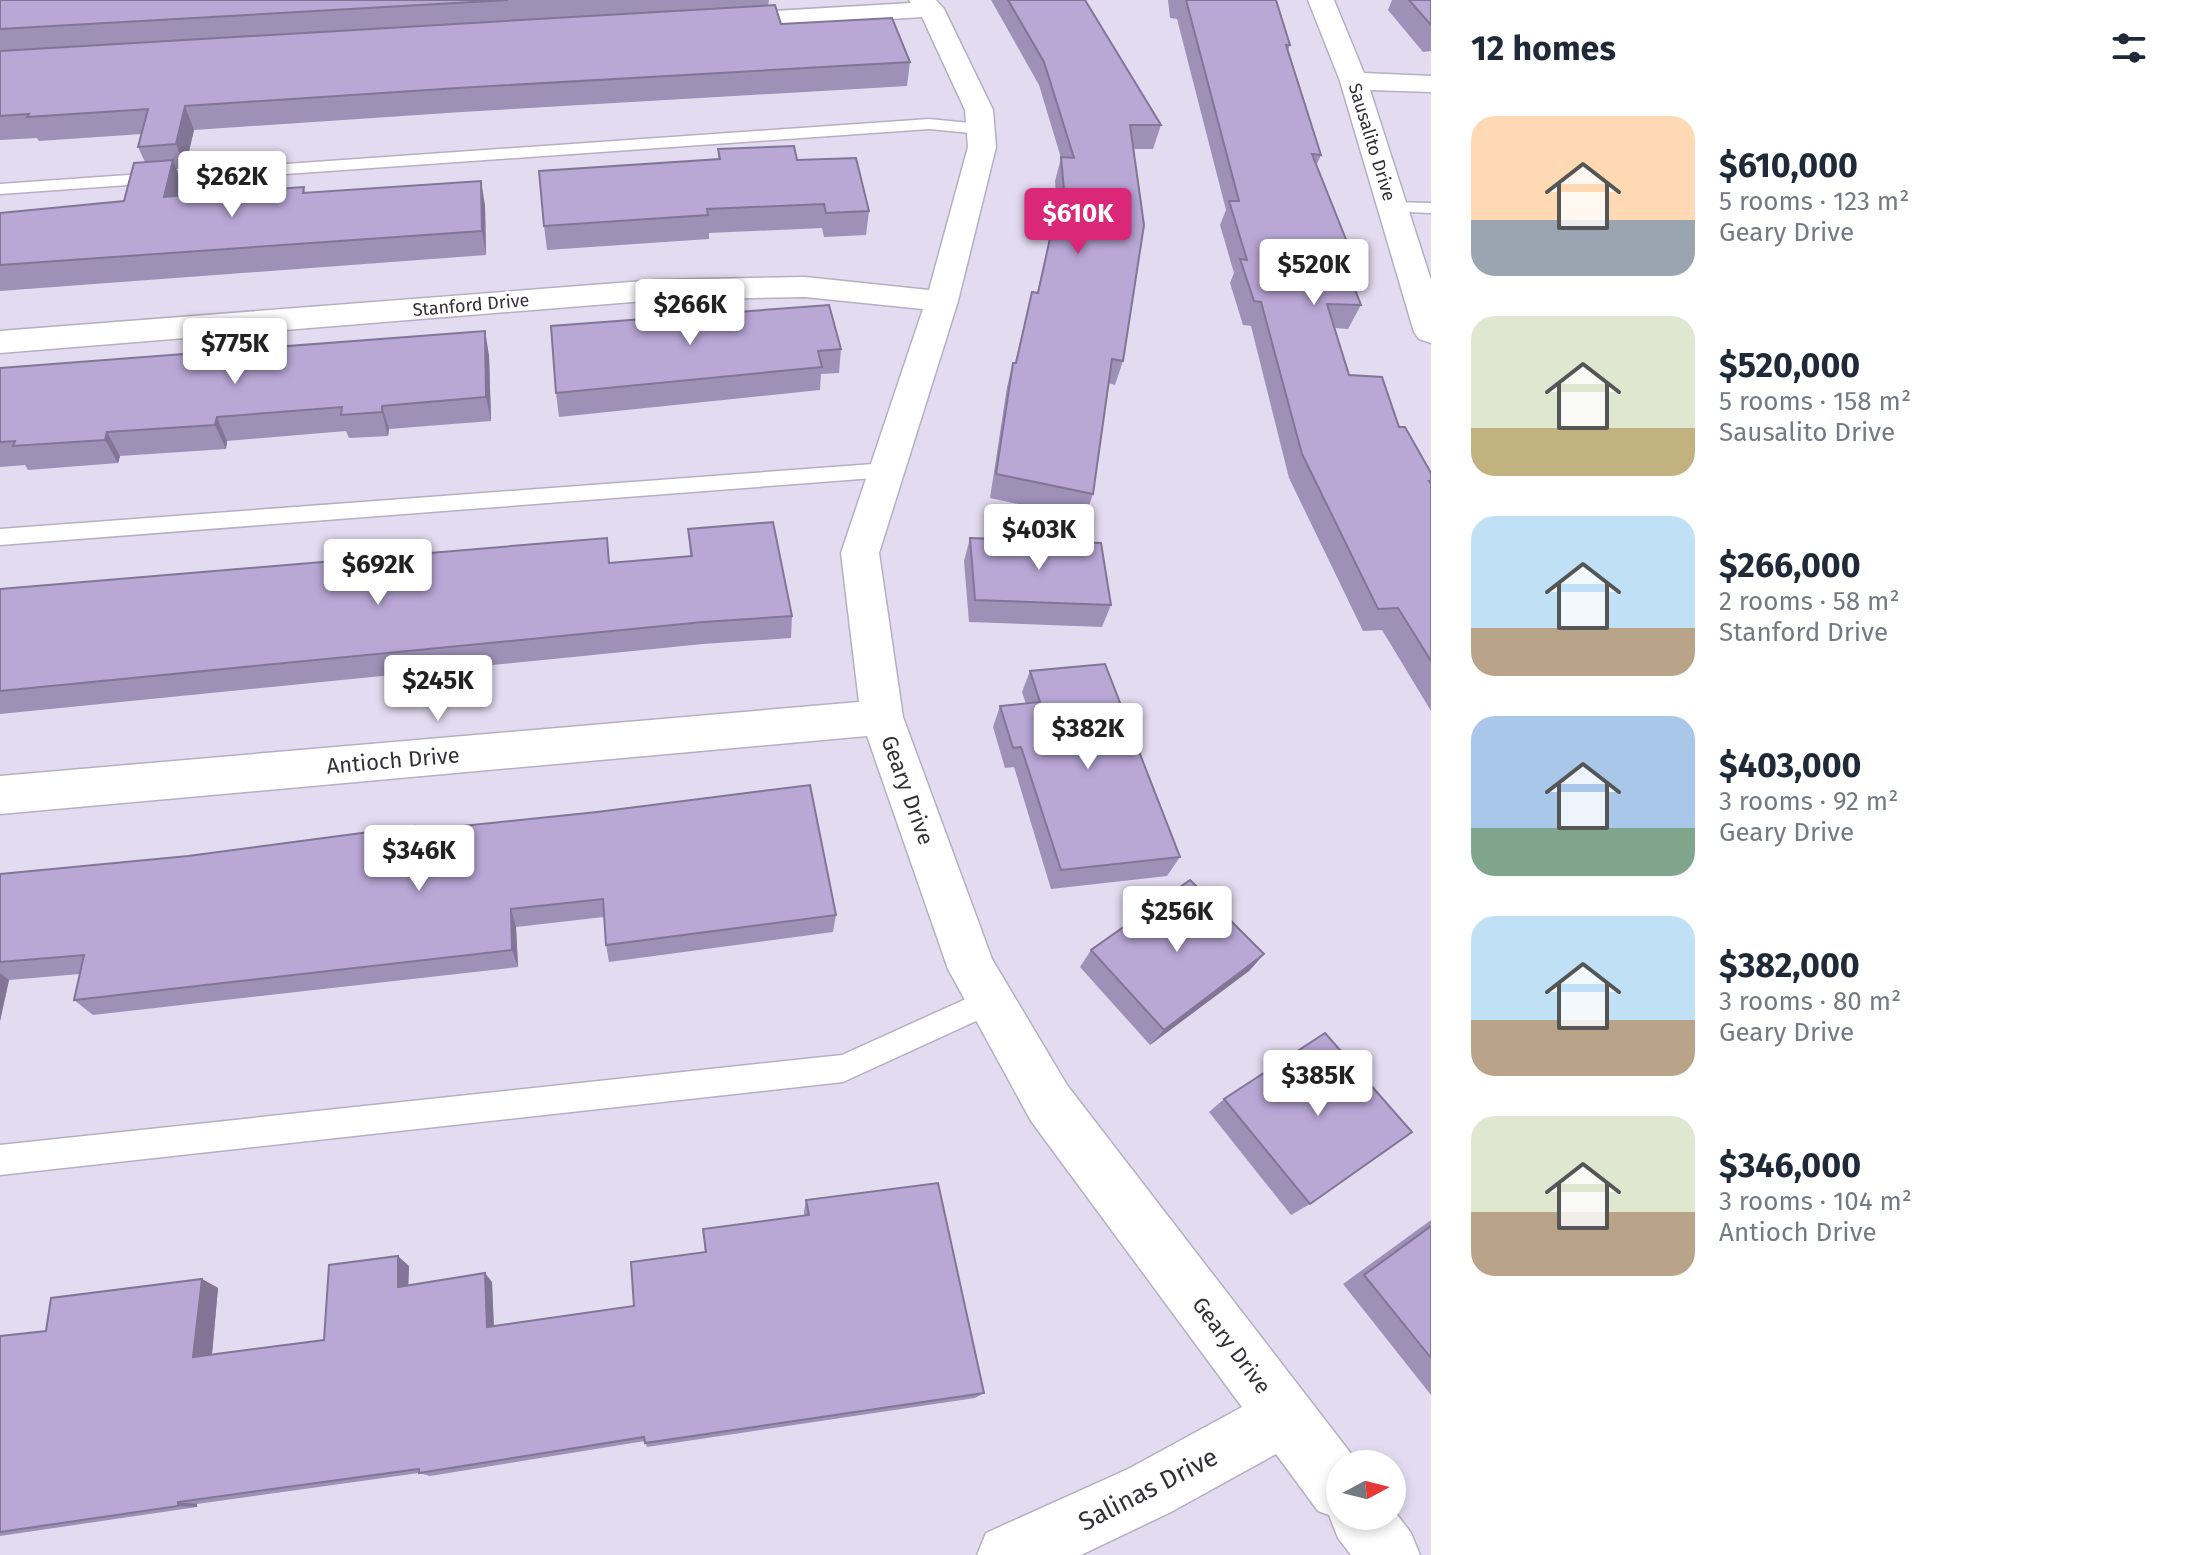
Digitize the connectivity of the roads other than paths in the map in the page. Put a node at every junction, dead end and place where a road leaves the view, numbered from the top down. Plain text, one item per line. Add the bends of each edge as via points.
1 (1321, 0) edge
2 (926, 5) edge
3 (702, 23) edge
4 (1354, 81) junction
5 (1431, 84) edge
6 (981, 129) junction
7 (0, 189) edge
8 (1392, 207) junction
9 (1431, 208) edge
10 (942, 301) junction
11 (1431, 332) edge
12 (0, 342) edge
13 (887, 470) junction
14 (0, 537) edge
15 (882, 717) junction
16 (0, 795) edge
17 (990, 1001) junction
18 (0, 1160) edge
19 (1285, 1414) junction
20 (1326, 1470) edge
21 (1370, 1530) edge
22 (1008, 1555) edge
23 (1389, 1555) edge

1 - 4 street, Sausalito Drive
2 - 3 street
2 - 6 street, Geary Drive via 979,110
4 - 5 street
4 - 8 street, Sausalito Drive
6 - 7 lane via 929,124
6 - 10 street, Geary Drive via 982,147
8 - 9 lane
8 - 11 street, Sausalito Drive
10 - 12 street, Stanford Drive via 805,287 657,290
10 - 13 street, Geary Drive
13 - 14 lane
13 - 15 street, Geary Drive via 860,553
15 - 16 street, Antioch Drive
15 - 17 street, Geary Drive via 972,969
17 - 18 lane via 843,1068
17 - 19 street, Geary Drive via 1049,1103
19 - 20 street, Geary Drive
19 - 22 street, Salinas Drive via 1091,1519
21 - 23 street

